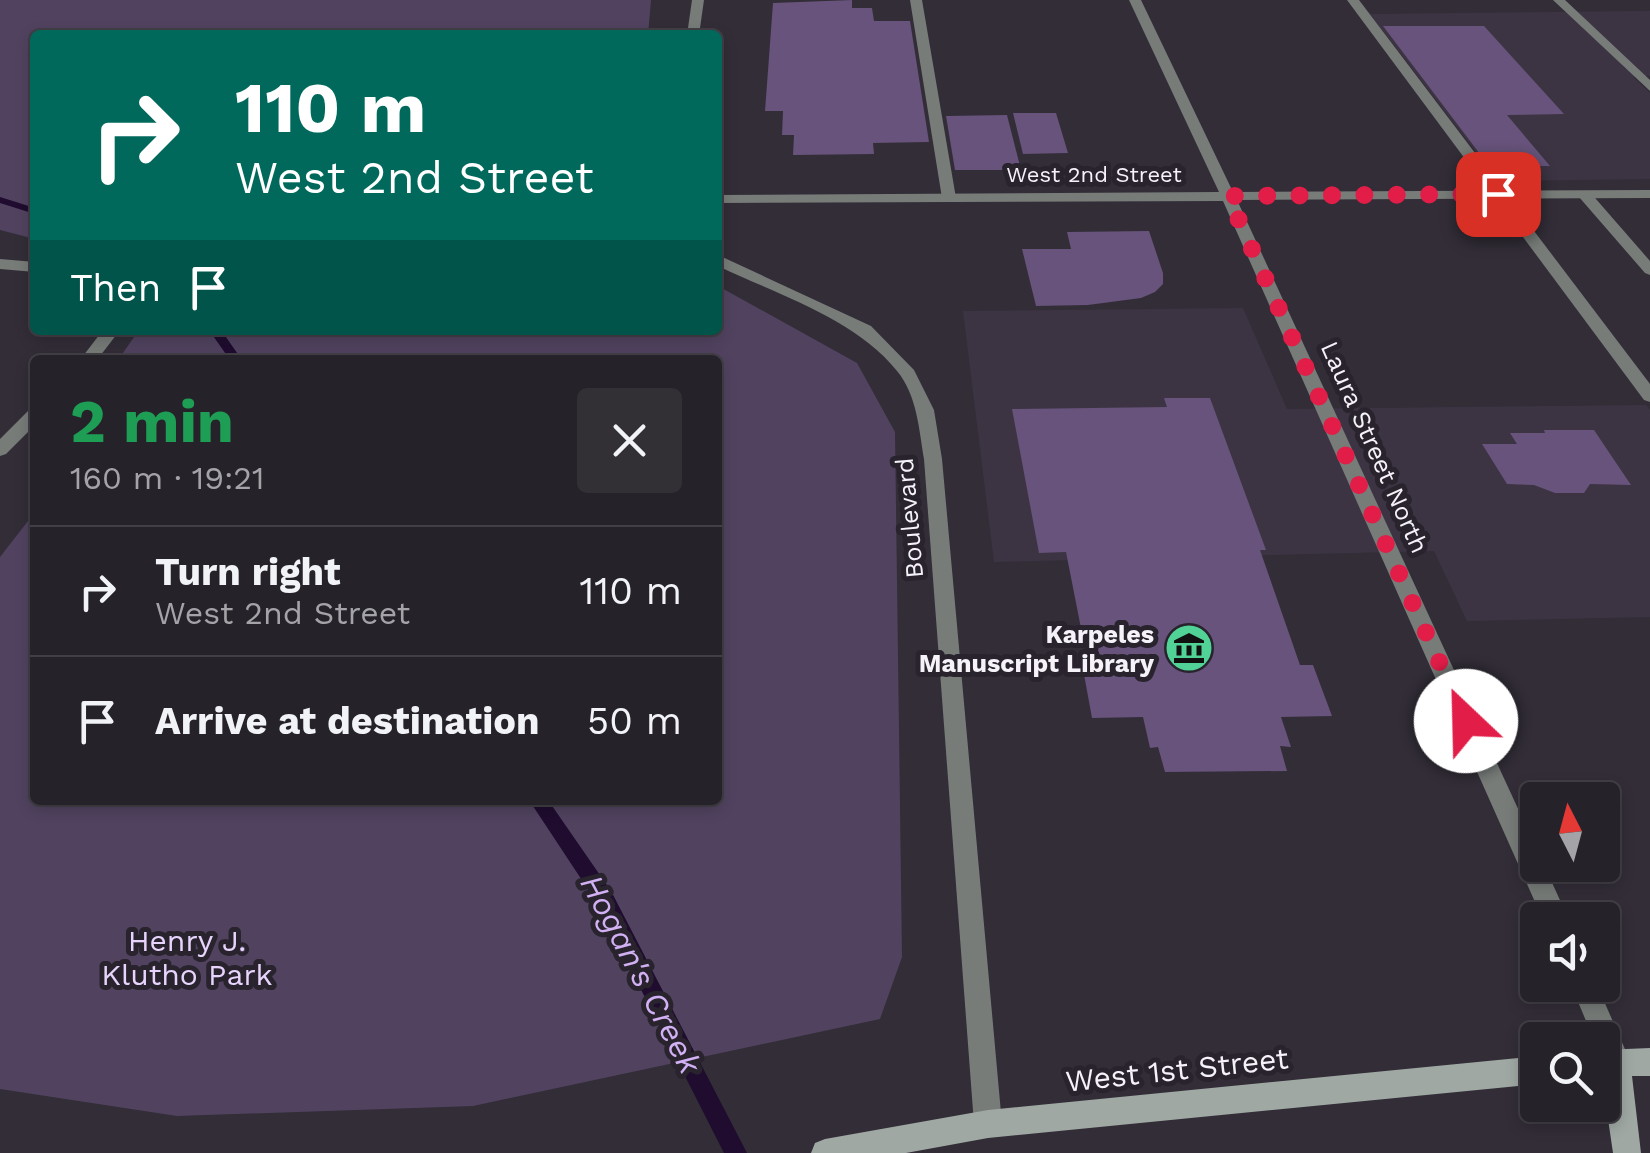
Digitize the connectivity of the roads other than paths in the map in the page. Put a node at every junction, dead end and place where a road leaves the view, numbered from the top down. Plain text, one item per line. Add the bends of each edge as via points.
1 (698, 0) edge
2 (916, 0) edge
3 (1135, 0) edge
4 (1353, 0) edge
5 (1559, 0) edge
6 (694, 30) edge
7 (1650, 87) edge
8 (1498, 194) junction
9 (1584, 194) junction
10 (1650, 194) edge
11 (1228, 196) junction
12 (950, 198) junction
13 (722, 199) edge
14 (722, 262) edge
15 (0, 264) edge
16 (30, 266) edge
17 (1650, 270) edge
18 (108, 335) edge
19 (92, 355) edge
20 (1650, 396) edge
21 (30, 419) edge
22 (0, 450) edge
23 (1548, 902) edge
24 (1650, 1062) edge
25 (1620, 1064) edge
26 (1520, 1072) edge
27 (1620, 1120) edge
28 (988, 1124) junction
29 (838, 1150) edge
30 (1626, 1153) edge

1 - 6 street
2 - 12 street
3 - 11 street, Laura Street North
4 - 8 street
5 - 7 street
8 - 9 street, West 2nd Street
8 - 11 street, West 2nd Street
8 - 20 street
9 - 10 street, West 2nd Street
9 - 17 street
11 - 12 street, West 2nd Street
11 - 23 street, Laura Street North
12 - 13 street, West 2nd Street
14 - 28 street, Boulevard via 865,330 906,370 925,410
15 - 16 street
18 - 19 street
21 - 22 street
24 - 25 street
26 - 28 street, West 1st Street
27 - 30 street
28 - 29 street, West 1st Street

